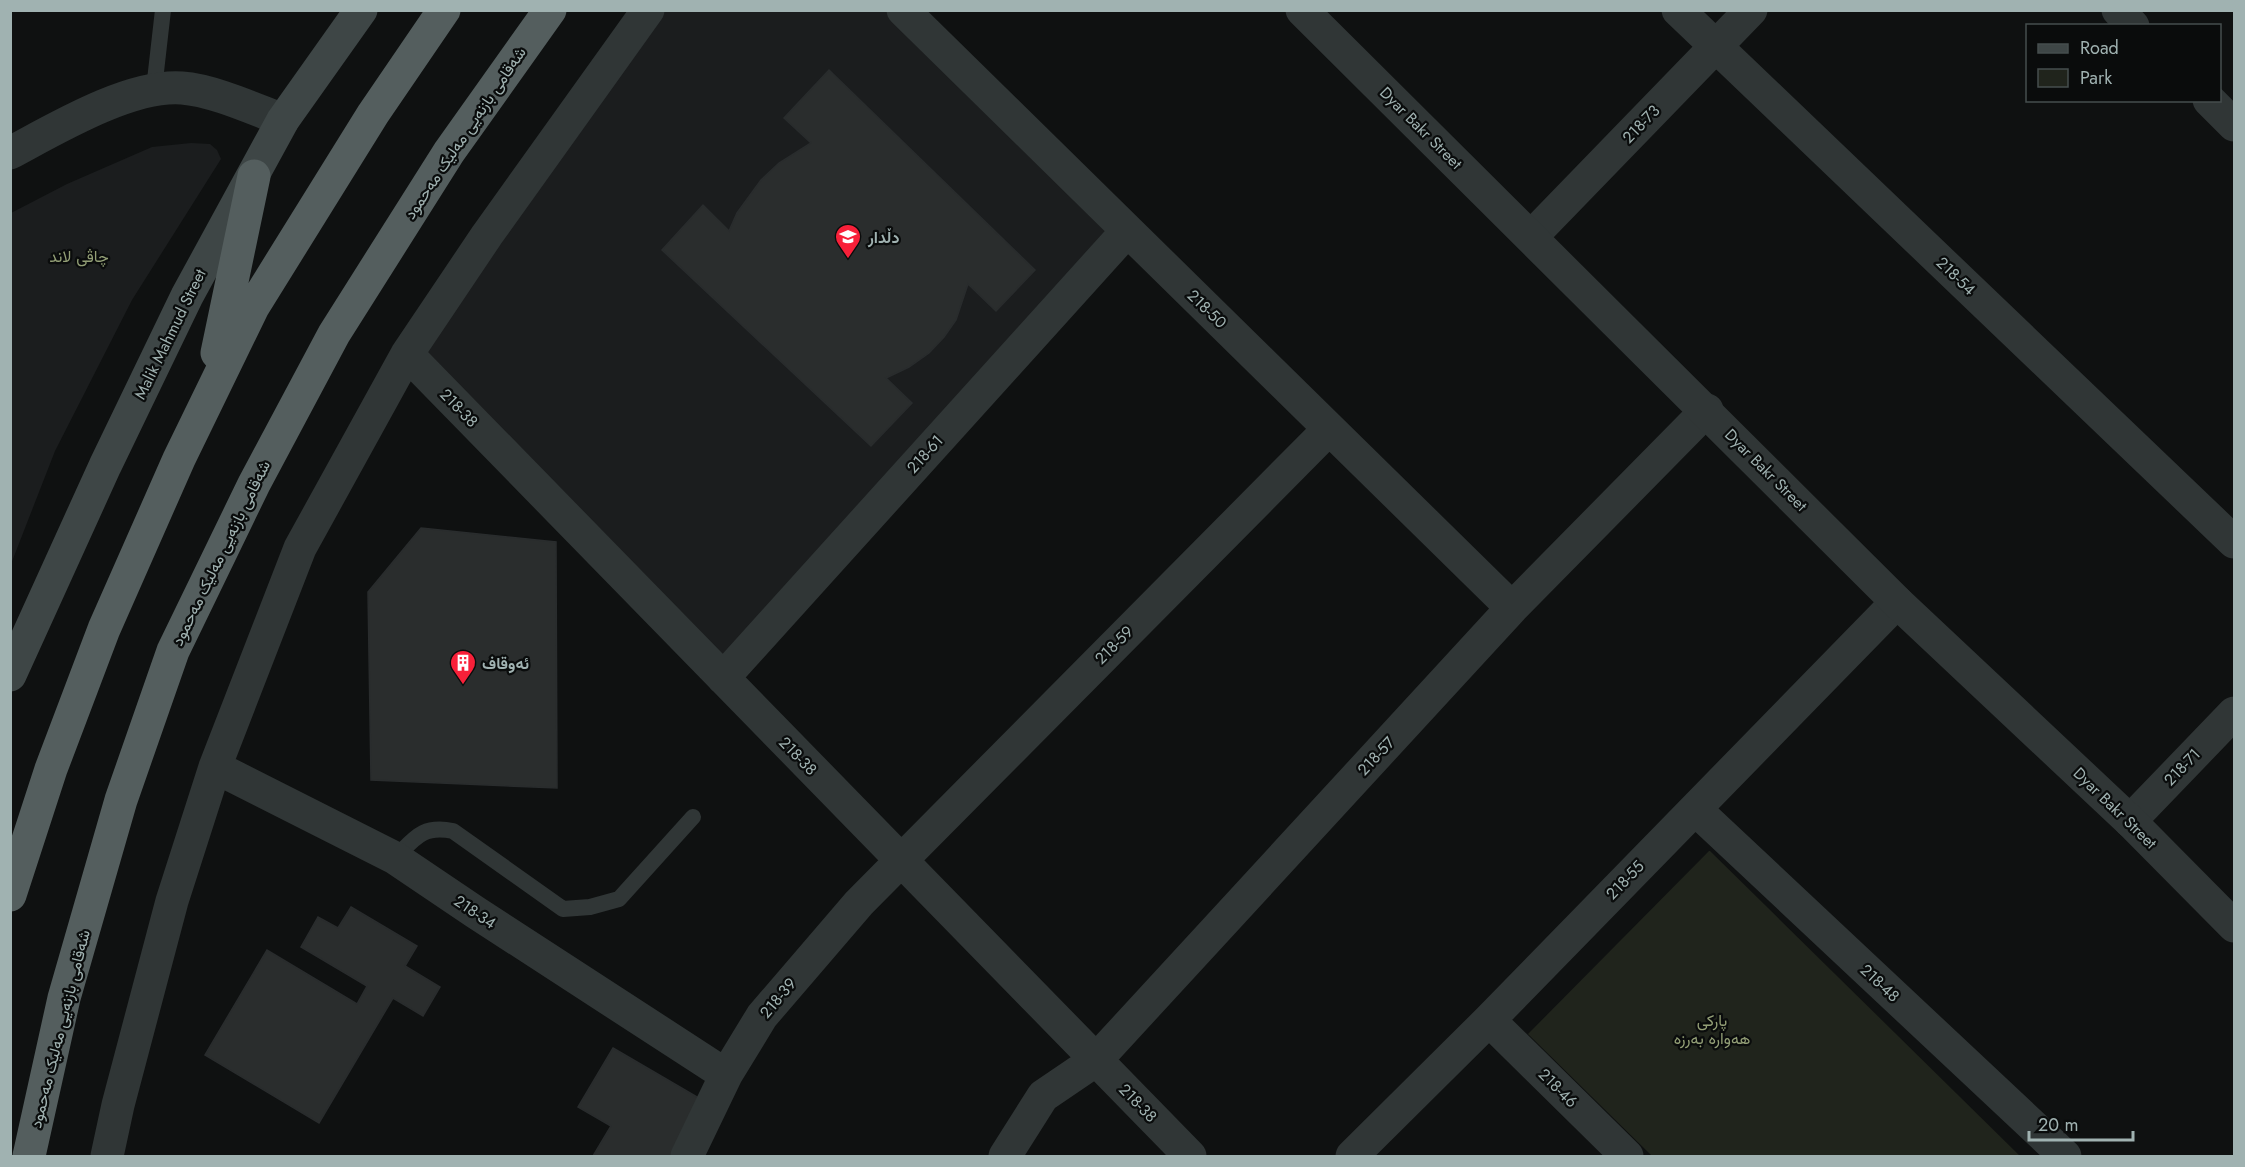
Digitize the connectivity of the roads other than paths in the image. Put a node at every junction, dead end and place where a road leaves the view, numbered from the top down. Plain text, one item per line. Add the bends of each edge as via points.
1 (163, 10) edge
2 (361, 10) edge
3 (444, 10) edge
4 (550, 10) edge
5 (648, 10) edge
6 (903, 10) edge
7 (1302, 10) edge
8 (1678, 10) edge
9 (1751, 10) edge
10 (2118, 10) edge
11 (2131, 24) edge
12 (1716, 47) junction
13 (154, 89) junction
14 (2211, 102) edge
15 (283, 120) junction
16 (2235, 125) edge
17 (10, 153) edge
18 (254, 176) junction
19 (1127, 231) junction
20 (1531, 237) junction
21 (406, 354) junction
22 (206, 403) junction
23 (1707, 410) junction
24 (1329, 429) junction
25 (2235, 542) edge
26 (1897, 602) junction
27 (1512, 608) junction
28 (10, 675) edge
29 (723, 678) junction
30 (2235, 713) edge
31 (215, 766) junction
32 (1695, 809) junction
33 (693, 817) dead end
34 (2130, 821) junction
35 (394, 858) junction
36 (899, 861) junction
37 (10, 895) edge
38 (2235, 926) edge
39 (1489, 1020) junction
40 (1096, 1060) junction
41 (726, 1075) junction
42 (118, 1105) junction
43 (29, 1156) edge
44 (107, 1156) edge
45 (130, 1156) edge
46 (687, 1156) edge
47 (1005, 1156) edge
48 (1190, 1156) edge
49 (1352, 1156) edge
50 (1627, 1156) edge
51 (2065, 1156) edge

1 - 13 lane
2 - 15 main road, Malik Mahmud Street
3 - 22 highway via 373,114 253,307
4 - 43 highway, شەقامی بازنەیی مەلیک مەحمود via 449,152 334,334 254,484 173,651 121,800 64,998
5 - 21 street
6 - 19 street, 218-50
7 - 20 street, Dyar Bakr Street
8 - 12 street, 218-54
9 - 12 street, 218-73
10 - 11 street
12 - 20 street, 218-73
12 - 25 street, 218-54
13 - 15 street via 182,88
13 - 17 street via 90,113
14 - 16 street
15 - 18 main road, Malik Mahmud Street
18 - 22 highway
18 - 28 main road, Malik Mahmud Street via 187,296
19 - 24 street, 218-50
19 - 29 street, 218-61
20 - 23 street, Dyar Bakr Street
21 - 29 street, 218-38
21 - 31 street via 300,548
22 - 37 highway via 104,629 51,769
23 - 26 street, Dyar Bakr Street
23 - 27 street, 218-57
24 - 27 street, 218-50
24 - 36 street, 218-59
26 - 32 street, 218-55
26 - 34 street, Dyar Bakr Street
27 - 40 street, 218-57
29 - 36 street, 218-38
30 - 34 street, 218-71
31 - 35 street, 218-34
31 - 42 street via 172,901
32 - 39 street, 218-55
32 - 51 street, 218-48
33 - 35 lane via 619,899 590,907 563,909 453,831 438,828 420,834
34 - 38 street, Dyar Bakr Street
35 - 41 street, 218-34
36 - 40 street, 218-38
36 - 41 street, 218-39 via 762,1016
39 - 49 street, 218-55
39 - 50 street, 218-46
40 - 47 street, 218-57 via 1043,1096
40 - 48 street, 218-38
41 - 46 street, 218-39
42 - 44 street
42 - 45 street

